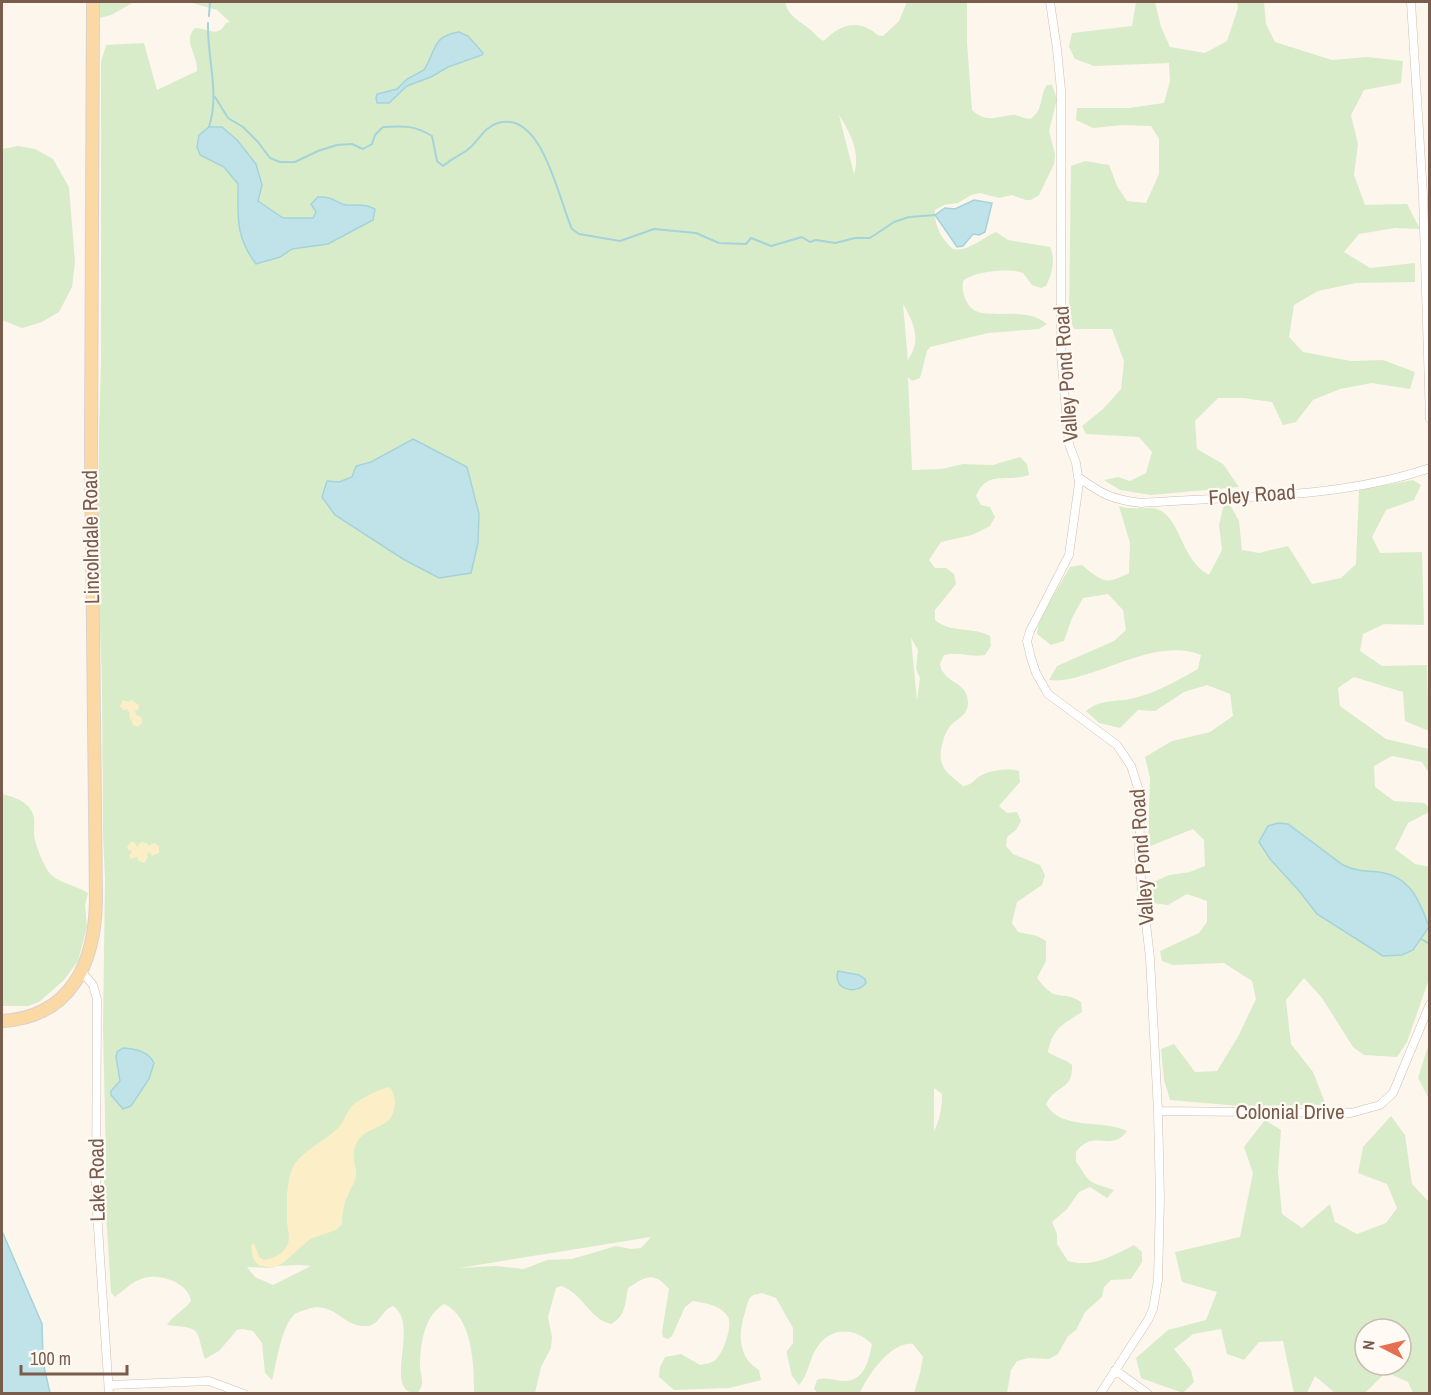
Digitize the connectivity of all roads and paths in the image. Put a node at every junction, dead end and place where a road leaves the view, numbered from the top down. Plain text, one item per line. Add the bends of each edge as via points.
1 (93, 2) edge
2 (1050, 2) edge
3 (1411, 2) edge
4 (1430, 419) edge
5 (1430, 468) edge
6 (1078, 477) junction
7 (82, 972) junction
8 (1430, 1004) edge
9 (2, 1021) edge
10 (1158, 1111) junction
11 (1115, 1370) junction
12 (108, 1384) junction
13 (109, 1394) edge
14 (244, 1394) edge
15 (1100, 1394) edge
16 (1148, 1394) edge

1 - 7 main road, Lincolndale Road via 90,449 96,900 92,945
2 - 6 street, Valley Pond Road via 1061,90 1061,355 1069,444
3 - 4 street via 1423,195
5 - 6 street, Foley Road via 1349,487 1142,503 1115,500
6 - 10 street, Valley Pond Road via 1069,555 1027,641 1036,673 1048,694 1117,745 1139,784 1140,880 1150,958
7 - 9 main road, Lincolndale Road via 68,991 50,1005 31,1015
7 - 12 street, Lake Road via 93,985 97,999 96,1197
8 - 10 street, Colonial Drive via 1394,1093 1380,1104 1351,1113
10 - 11 street, Valley Pond Road via 1158,1269 1153,1309
11 - 15 street, Valley Pond Road
11 - 16 street
12 - 13 street, Lake Road
12 - 14 street via 209,1381

